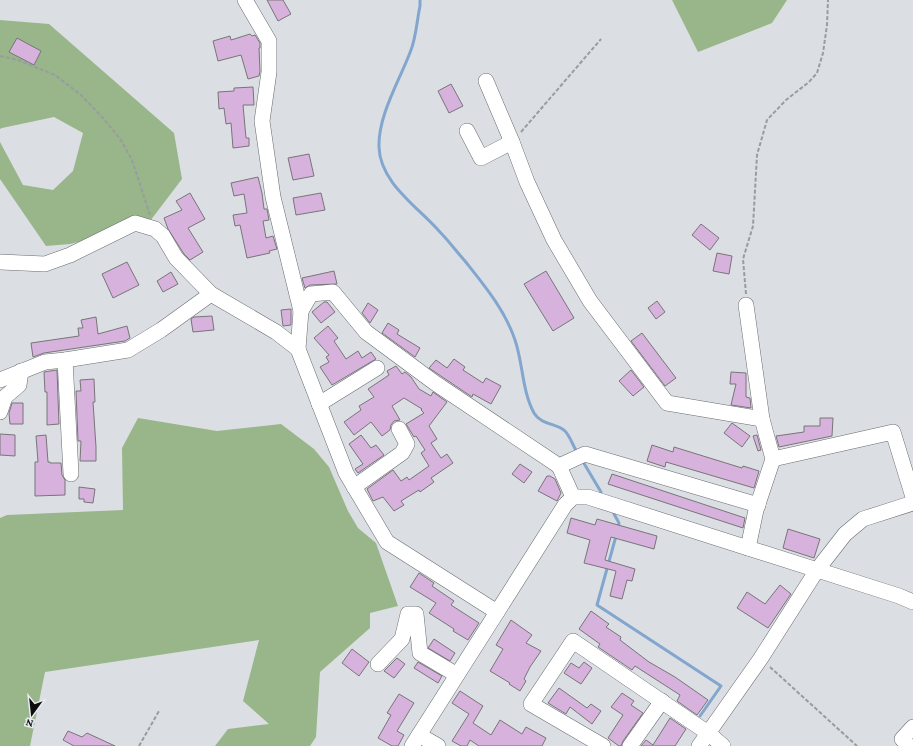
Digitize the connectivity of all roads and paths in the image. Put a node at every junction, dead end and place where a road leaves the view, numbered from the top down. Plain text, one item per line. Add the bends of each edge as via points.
1 (245, 0) edge
2 (828, 0) edge
3 (601, 39) dead end
4 (0, 56) edge
5 (486, 81) dead end
6 (467, 131) dead end
7 (512, 142) junction
8 (155, 229) junction
9 (0, 262) edge
10 (211, 294) junction
11 (746, 305) joint
12 (300, 311) junction
13 (298, 349) junction
14 (65, 360) junction
15 (377, 368) dead end
16 (21, 371) junction
17 (0, 380) edge
18 (319, 404) junction
19 (0, 412) edge
20 (762, 419) junction
21 (398, 429) dead end
22 (773, 459) junction
23 (560, 466) junction
24 (71, 474) dead end
25 (354, 487) junction
26 (573, 497) junction
27 (913, 497) edge
28 (913, 503) edge
29 (758, 505) junction
30 (748, 548) junction
31 (817, 570) junction
32 (913, 602) edge
33 (497, 612) junction
34 (761, 658) junction
35 (378, 664) dead end
36 (457, 675) junction
37 (662, 702) junction
38 (159, 711) dead end
39 (913, 727) edge
40 (708, 733) junction
41 (415, 740) edge
42 (140, 746) edge
43 (438, 746) edge
44 (603, 746) edge
45 (630, 746) edge
46 (699, 746) edge
47 (722, 746) edge
48 (858, 746) edge
49 (909, 746) edge

1 - 12 street via 269,41 270,72 262,121 273,197
2 - 11 path via 824,53 817,73 767,120 757,155 753,226 743,260
3 - 7 path
4 - 8 path via 18,60 55,75 81,95 103,118 121,140 132,160
5 - 7 street
6 - 7 street via 481,158
7 - 20 street via 554,240 590,300 666,403
8 - 9 street via 135,223 70,256 45,264
8 - 10 street via 163,236 176,258
10 - 13 street via 276,332
10 - 14 street via 128,350
11 - 20 street
12 - 13 street
12 - 23 street via 311,294 333,292 366,332
13 - 18 street
14 - 16 street via 45,362
14 - 24 street
15 - 18 street
16 - 17 street
16 - 19 street via 19,385 5,397
18 - 25 street
20 - 22 street
21 - 25 street via 407,444 402,453
22 - 27 street via 893,432
22 - 29 street
23 - 26 street
23 - 29 street via 585,454
25 - 33 street via 387,542
26 - 30 street via 588,497
26 - 33 street via 565,504
28 - 31 street via 863,519 845,534
29 - 30 street
30 - 31 street
31 - 32 street
31 - 34 street
33 - 36 street
34 - 40 street
34 - 48 path
35 - 36 street via 402,639 408,614 416,614 420,653
36 - 41 street
37 - 40 street
37 - 44 street via 573,641 531,704
37 - 45 street
38 - 42 path
39 - 49 street via 902,739
40 - 46 street
40 - 47 street
41 - 43 street

